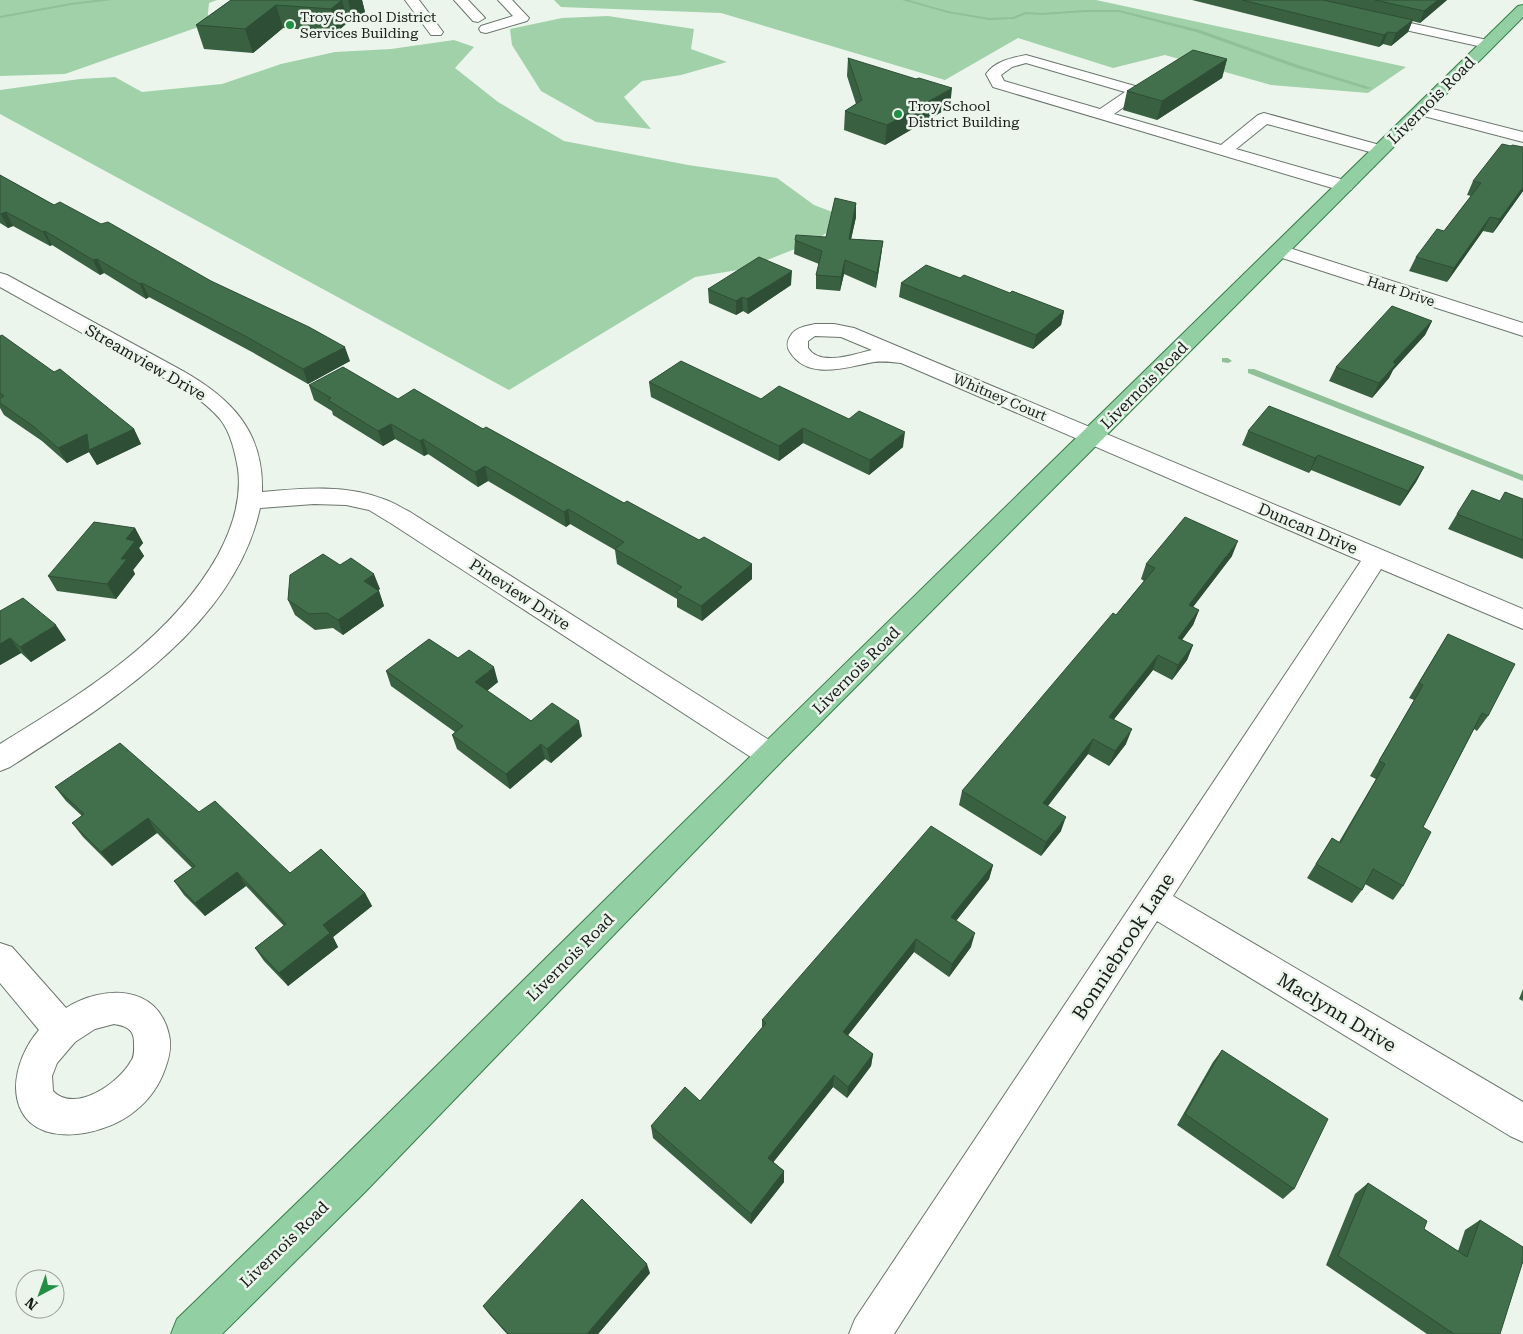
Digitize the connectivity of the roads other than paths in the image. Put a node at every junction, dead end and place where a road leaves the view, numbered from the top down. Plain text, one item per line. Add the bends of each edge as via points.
1 (412, 0) edge
2 (461, 0) edge
3 (505, 0) edge
4 (1522, 10) edge
5 (1361, 16) edge
6 (436, 32) dead end
7 (1487, 44) junction
8 (1421, 111) junction
9 (1102, 115) junction
10 (1523, 137) edge
11 (1381, 150) junction
12 (1224, 151) junction
13 (1345, 186) junction
14 (1280, 251) junction
15 (0, 279) edge
16 (1523, 330) edge
17 (907, 357) dead end
18 (1093, 436) junction
19 (250, 501) junction
20 (1376, 557) junction
21 (1523, 620) edge
22 (770, 755) junction
23 (0, 758) edge
24 (1152, 901) junction
25 (0, 958) edge
26 (62, 1030) dead end
27 (1523, 1123) edge
28 (192, 1334) edge
29 (870, 1334) edge

1 - 6 street
2 - 3 street via 482,23 522,18
4 - 7 main road, Livernois Road
5 - 7 street
7 - 8 main road, Livernois Road
8 - 10 street
8 - 11 main road, Livernois Road
9 - 9 street via 998,84 993,74 1007,64 1026,59 1137,91
9 - 12 street
11 - 12 street via 1264,118
11 - 13 main road, Livernois Road
12 - 13 street
13 - 14 main road, Livernois Road
14 - 16 street, Hart Drive
14 - 18 main road, Livernois Road
15 - 19 street, Streamview Drive via 186,382 218,405 235,426 245,447 251,483
17 - 18 street, Whitney Court
18 - 20 street, Duncan Drive
18 - 22 main road, Livernois Road
19 - 22 street, Pineview Drive via 332,497 377,506 401,518
19 - 23 street, Streamview Drive via 231,555 209,589 174,631 102,692
20 - 21 street, Duncan Drive
20 - 24 street, Bonniebrook Lane
22 - 28 main road, Livernois Road
24 - 27 street, Maclynn Drive
24 - 29 street, Bonniebrook Lane
25 - 26 street

